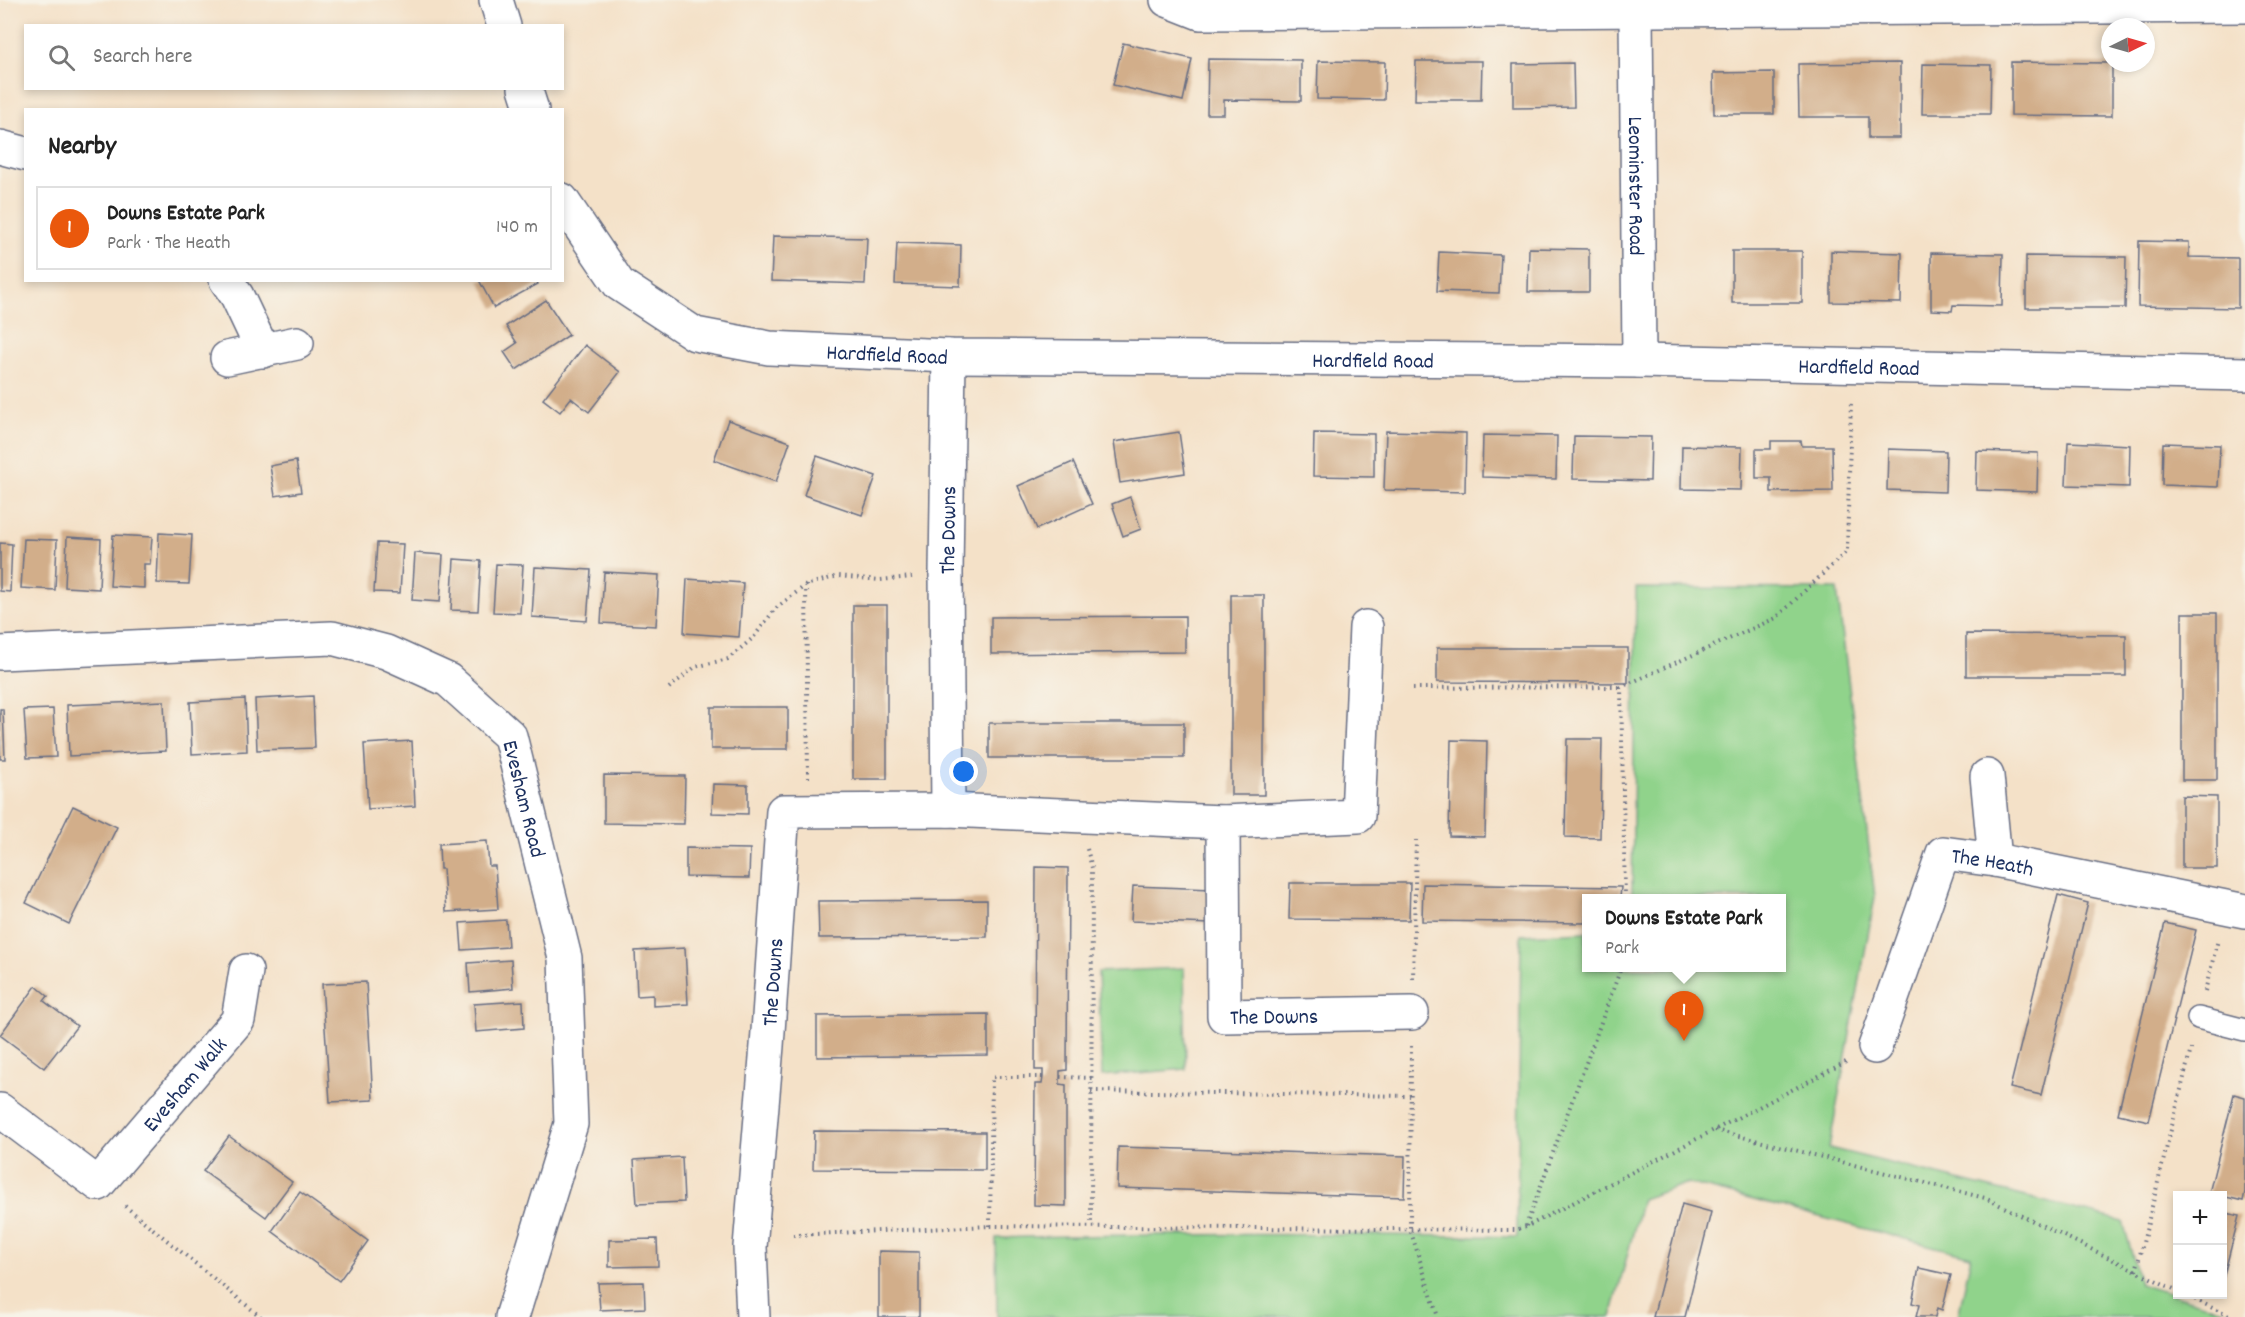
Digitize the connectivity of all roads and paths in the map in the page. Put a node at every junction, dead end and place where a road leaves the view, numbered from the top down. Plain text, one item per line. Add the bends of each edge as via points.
1 (496, 0) edge
2 (1167, 0) edge
3 (2245, 6) edge
4 (1636, 12) junction
5 (503, 24) edge
6 (526, 90) edge
7 (531, 108) edge
8 (0, 147) edge
9 (24, 153) edge
10 (564, 203) edge
11 (227, 282) edge
12 (297, 343) dead end
13 (263, 351) junction
14 (949, 356) junction
15 (227, 358) dead end
16 (1639, 361) junction
17 (1850, 366) junction
18 (2245, 374) edge
19 (946, 573) junction
20 (806, 585) junction
21 (1366, 627) dead end
22 (0, 653) edge
23 (1621, 687) junction
24 (669, 688) dead end
25 (1413, 688) dead end
26 (1987, 776) dead end
27 (948, 810) junction
28 (808, 811) junction
29 (1080, 816) junction
30 (1223, 822) junction
31 (1416, 840) dead end
32 (1995, 860) junction
33 (1624, 894) edge
34 (2236, 909) edge
35 (246, 971) dead end
36 (1620, 972) edge
37 (1412, 1013) junction
38 (2198, 1018) junction
39 (2245, 1030) edge
40 (1875, 1047) joint
41 (1043, 1077) dead end
42 (1060, 1077) dead end
43 (1092, 1078) junction
44 (1091, 1091) junction
45 (1410, 1096) junction
46 (0, 1110) edge
47 (1714, 1130) junction
48 (98, 1184) junction
49 (1091, 1225) junction
50 (990, 1226) junction
51 (1526, 1227) junction
52 (1410, 1229) junction
53 (793, 1235) dead end
54 (2136, 1271) junction
55 (2173, 1289) edge
56 (2194, 1299) edge
57 (261, 1317) edge
58 (512, 1317) edge
59 (753, 1317) edge
60 (1438, 1317) edge
61 (2231, 1317) edge

1 - 5 street
2 - 4 street via 1200,13
3 - 4 street
4 - 16 street, Leominster Road
6 - 7 street
8 - 9 street
10 - 14 street, Hardfield Road via 619,284 694,334 769,348
11 - 13 street
12 - 13 street
13 - 15 street
14 - 16 street, Hardfield Road
14 - 19 street, The Downs
16 - 17 street, Hardfield Road
17 - 18 street, Hardfield Road
17 - 23 path via 1847,551 1776,618
19 - 20 path via 880,580 838,576
19 - 27 street, The Downs
20 - 24 path via 776,608 753,638 728,659 695,667
20 - 28 path
21 - 30 street, The Downs via 1358,816
22 - 58 street, Evesham Road via 333,638 386,652 448,681 510,736 565,958 571,1124
23 - 25 path
23 - 33 path
26 - 32 street
27 - 28 street, The Downs
27 - 29 street, The Downs
28 - 59 street, The Downs via 783,811 750,1247
29 - 30 street, The Downs
29 - 43 path via 1092,868
30 - 37 street, The Downs via 1224,1016
31 - 37 path
32 - 34 street, The Heath
32 - 40 street, The Heath via 1943,853
34 - 38 path
35 - 48 street, Evesham Walk via 238,1020
36 - 51 path
37 - 45 path
38 - 39 lane
38 - 54 path
40 - 47 path
41 - 50 path via 992,1077
42 - 43 path
43 - 44 path
44 - 45 path
44 - 49 path
45 - 52 path
46 - 48 street
47 - 51 path
47 - 54 path via 1985,1198
48 - 57 path
49 - 50 path
49 - 52 path
50 - 53 path
51 - 52 path
52 - 60 path
54 - 55 path
56 - 61 path

